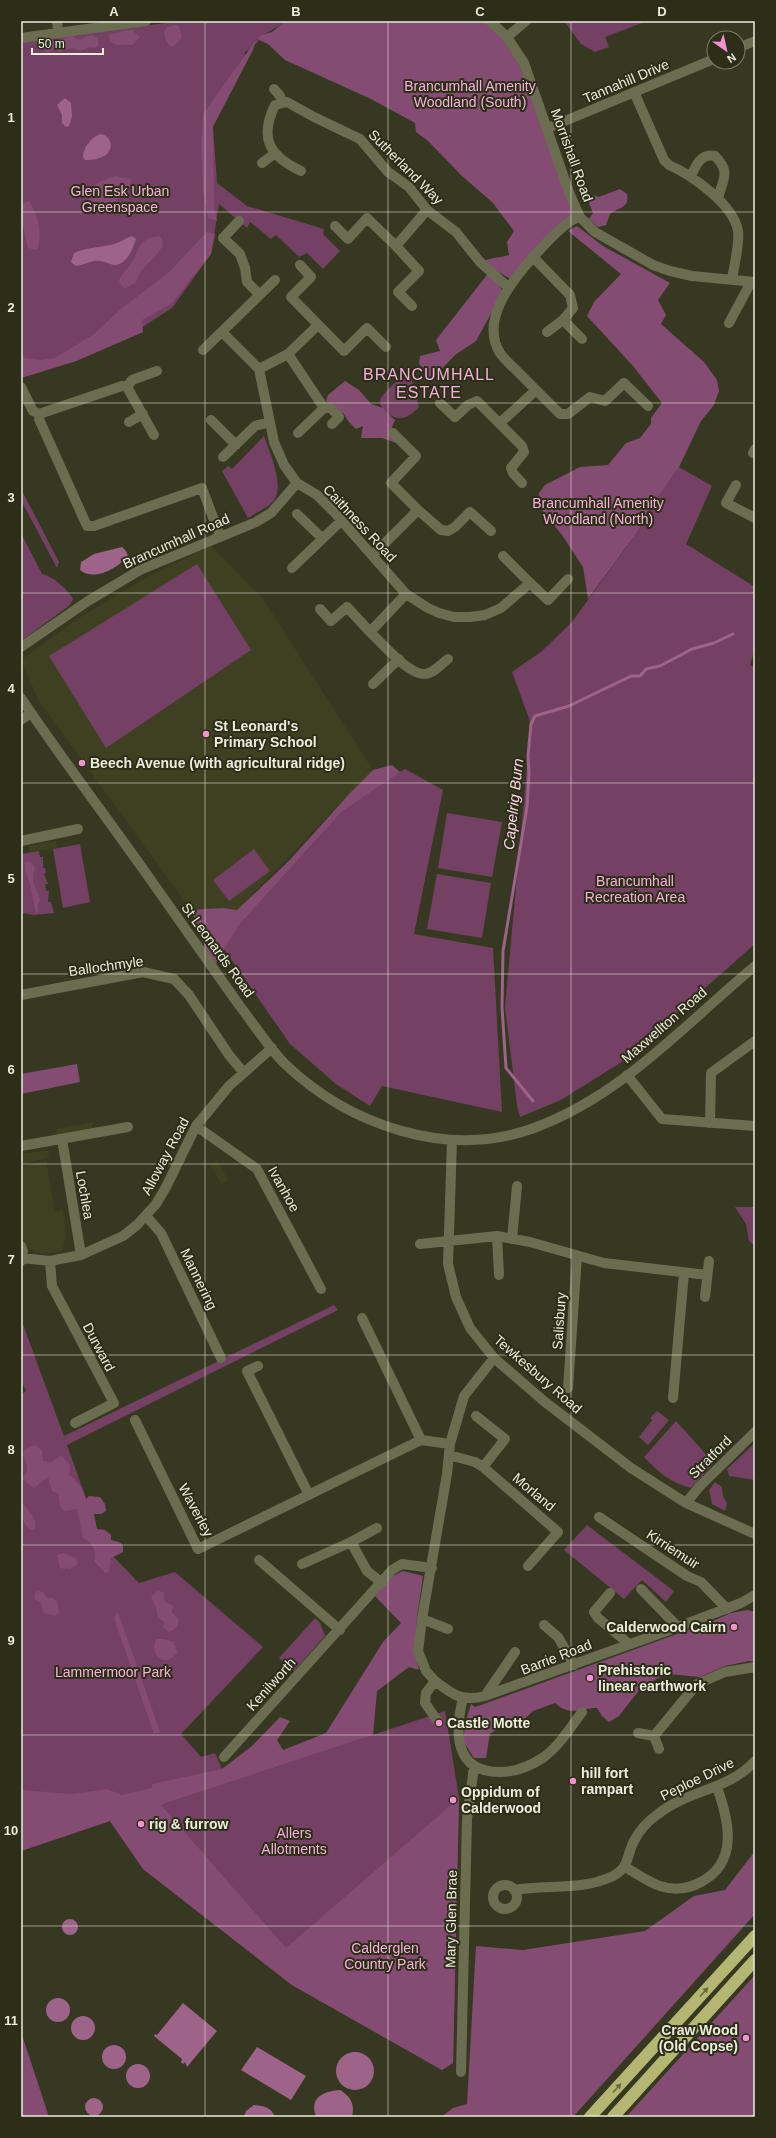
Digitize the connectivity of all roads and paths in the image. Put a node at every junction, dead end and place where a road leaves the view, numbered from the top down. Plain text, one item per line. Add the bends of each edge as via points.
1 (57, 21) edge
2 (146, 21) edge
3 (490, 21) edge
4 (526, 21) edge
5 (58, 32) junction
6 (507, 37) junction
7 (21, 38) edge
8 (706, 61) edge
9 (274, 89) dead end
10 (634, 92) junction
11 (282, 102) junction
12 (548, 128) junction
13 (274, 154) junction
14 (262, 163) dead end
15 (301, 171) dead end
16 (691, 176) junction
17 (718, 198) junction
18 (427, 210) junction
19 (580, 218) junction
20 (239, 221) dead end
21 (335, 226) dead end
22 (396, 246) junction
23 (533, 257) junction
24 (300, 265) dead end
25 (732, 279) junction
26 (275, 280) dead end
27 (753, 282) edge
28 (509, 288) junction
29 (259, 294) junction
30 (412, 306) dead end
31 (563, 320) junction
32 (729, 323) dead end
33 (318, 325) junction
34 (222, 332) junction
35 (547, 332) dead end
36 (582, 339) dead end
37 (386, 347) dead end
38 (203, 350) dead end
39 (288, 354) junction
40 (259, 369) junction
41 (157, 371) dead end
42 (21, 387) edge
43 (127, 387) junction
44 (536, 390) junction
45 (440, 404) dead end
46 (648, 406) dead end
47 (324, 408) junction
48 (40, 414) junction
49 (143, 414) junction
50 (211, 420) dead end
51 (129, 422) dead end
52 (270, 422) junction
53 (500, 423) junction
54 (332, 424) dead end
55 (298, 433) dead end
56 (393, 433) dead end
57 (154, 435) dead end
58 (236, 445) junction
59 (223, 457) dead end
60 (297, 483) junction
61 (522, 483) dead end
62 (736, 485) dead end
63 (418, 510) junction
64 (297, 514) dead end
65 (755, 518) edge
66 (342, 520) junction
67 (491, 531) dead end
68 (220, 536) junction
69 (322, 538) junction
70 (373, 555) junction
71 (503, 556) dead end
72 (292, 568) dead end
73 (568, 579) dead end
74 (530, 583) junction
75 (406, 594) junction
76 (320, 609) dead end
77 (370, 632) junction
78 (21, 646) edge
79 (399, 659) junction
80 (448, 659) dead end
81 (373, 684) dead end
82 (21, 698) edge
83 (31, 713) junction
84 (21, 720) edge
85 (78, 829) dead end
86 (21, 841) edge
87 (755, 966) edge
88 (21, 995) edge
89 (755, 1041) edge
90 (272, 1048) junction
91 (244, 1073) junction
92 (627, 1076) junction
93 (710, 1123) junction
94 (196, 1126) junction
95 (755, 1126) edge
96 (128, 1127) dead end
97 (62, 1139) junction
98 (452, 1141) junction
99 (21, 1146) edge
100 (517, 1186) dead end
101 (146, 1216) junction
102 (497, 1236) junction
103 (512, 1239) junction
104 (449, 1240) junction
105 (420, 1244) dead end
106 (21, 1246) edge
107 (81, 1255) junction
108 (577, 1256) junction
109 (22, 1259) edge
110 (50, 1261) junction
111 (709, 1261) dead end
112 (684, 1273) junction
113 (500, 1275) dead end
114 (707, 1275) junction
115 (321, 1290) dead end
116 (705, 1297) dead end
117 (362, 1318) dead end
118 (221, 1358) dead end
119 (494, 1358) junction
120 (258, 1366) dead end
121 (568, 1388) dead end
122 (673, 1398) dead end
123 (476, 1416) dead end
124 (135, 1420) dead end
125 (74, 1423) dead end
126 (755, 1432) edge
127 (421, 1440) junction
128 (450, 1444) junction
129 (450, 1455) junction
130 (483, 1468) junction
131 (309, 1495) junction
132 (686, 1503) junction
133 (599, 1517) dead end
134 (378, 1528) dead end
135 (755, 1534) edge
136 (351, 1542) junction
137 (259, 1560) dead end
138 (302, 1564) dead end
139 (528, 1566) dead end
140 (432, 1568) junction
141 (382, 1583) junction
142 (641, 1589) dead end
143 (610, 1593) dead end
144 (754, 1600) edge
145 (728, 1609) junction
146 (422, 1619) junction
147 (544, 1625) dead end
148 (678, 1627) junction
149 (448, 1629) dead end
150 (340, 1630) junction
151 (629, 1644) junction
152 (515, 1652) dead end
153 (574, 1665) junction
154 (755, 1667) edge
155 (435, 1681) junction
156 (485, 1696) junction
157 (463, 1698) junction
158 (582, 1712) dead end
159 (439, 1723) dead end
160 (638, 1733) dead end
161 (654, 1736) junction
162 (659, 1748) dead end
163 (224, 1757) dead end
164 (755, 1761) edge
165 (474, 1767) junction
166 (717, 1787) junction
167 (625, 1867) junction
168 (514, 1890) dead end
169 (755, 1936) edge
170 (755, 1960) edge
171 (461, 2072) dead end
172 (590, 2117) edge
173 (613, 2117) edge

1 - 5 street
2 - 5 street
3 - 6 street, Morrishall Road
4 - 6 street
5 - 7 street
6 - 12 street, Morrishall Road via 524,63
8 - 10 street, Tannahill Drive
9 - 11 street
10 - 12 street, Tannahill Drive
10 - 16 street via 664,160
11 - 13 street via 276,105 268,118 267,131
11 - 18 street, Sutherland Way via 287,102 360,139 376,161 409,187
12 - 19 street, Morrishall Road
13 - 14 street
13 - 15 street via 285,164
16 - 17 street
16 - 17 street via 702,157 715,156 722,164 725,174
17 - 25 street via 739,231
18 - 22 street
18 - 28 street, Sutherland Way via 456,232 480,262
19 - 23 street via 553,235
19 - 25 street, Morrishall Road via 595,232 653,265 692,276
20 - 29 street via 223,238 240,254 247,282
21 - 22 street via 348,239 367,218
22 - 30 street via 420,271 398,292
23 - 28 street
23 - 31 street via 570,295 573,308
24 - 33 street via 312,277 290,297
25 - 27 street, Morrishall Road
26 - 29 street
27 - 32 street
28 - 44 street via 496,313 495,338 500,353
29 - 34 street
31 - 35 street
31 - 36 street
33 - 37 street via 344,351 367,328
33 - 39 street
34 - 38 street
34 - 40 street
39 - 40 street
39 - 47 street
40 - 52 street, Caithness Road
41 - 43 street via 132,380
42 - 48 street via 33,411
43 - 48 street via 122,386
43 - 49 street
44 - 46 street via 560,414 568,414 590,397 605,401 624,383
44 - 53 street
45 - 53 street via 455,417 468,404 477,401
47 - 54 street via 331,408 339,417
47 - 55 street
48 - 68 street via 40,424 87,526 94,526 202,488
49 - 51 street
49 - 57 street
50 - 58 street
52 - 58 street via 255,426
52 - 60 street, Caithness Road via 274,442 284,465
53 - 61 street via 524,449 521,457 511,468 512,473
56 - 63 street via 416,456 390,483
58 - 59 street
60 - 66 street, Caithness Road via 317,495
60 - 68 street, Brancumhall Road via 271,513 256,522
62 - 65 street via 726,503
63 - 67 street via 441,530 448,531 455,527 470,512
63 - 70 street
64 - 69 street
66 - 69 street
66 - 70 street, Caithness Road
68 - 78 street, Brancumhall Road via 140,570
69 - 72 street
70 - 75 street, Caithness Road
71 - 74 street
73 - 74 street via 548,600
74 - 75 street, Caithness Road via 501,608 485,615 470,617 454,617 439,612
75 - 77 street
76 - 77 street via 331,622 347,607
77 - 79 street
79 - 80 street via 416,672 425,674
79 - 81 street
82 - 83 street, St Leonards Road
83 - 84 street
83 - 90 street, St Leonards Road
85 - 86 street
87 - 92 street, Maxwellton Road via 656,1054
88 - 91 street, Ballochmyle via 143,972 174,979 190,995 229,1055
89 - 93 street via 711,1073
90 - 91 street, Alloway Road
90 - 98 street, St Leonards Road via 297,1074 329,1099 353,1112 408,1134
91 - 94 street, Alloway Road via 214,1102
92 - 93 street via 662,1119
92 - 98 street, Maxwellton Road via 593,1100 558,1119 531,1129 484,1139
93 - 95 street
94 - 101 street, Alloway Road via 166,1188
94 - 115 street, Ivanhoe via 257,1170
96 - 97 street
97 - 99 street
97 - 107 street, Lochlea
98 - 104 street, Tewkesbury Road
100 - 103 street
101 - 107 street, Alloway Road via 123,1236
101 - 118 street, Mannering via 161,1233
102 - 103 street
102 - 104 street
102 - 113 street
103 - 108 street
104 - 105 street
104 - 119 street, Tewkesbury Road via 448,1264 456,1297 470,1328
106 - 109 street, Alloway Road
107 - 110 street, Alloway Road
108 - 112 street via 604,1264
108 - 121 street, Salisbury
109 - 110 street, Alloway Road
110 - 125 street, Durward via 52,1286 114,1403
111 - 114 street
112 - 114 street
112 - 122 street
114 - 116 street
117 - 127 street
119 - 128 street via 464,1396
119 - 132 street, Tewkesbury Road via 545,1402 625,1463
120 - 131 street via 247,1372
123 - 130 street via 505,1439
124 - 131 street, Waverley via 198,1549
126 - 132 street, Stratford
127 - 128 street
127 - 131 street, Waverley
128 - 129 street
129 - 130 street, Morland via 475,1462
129 - 140 street
130 - 139 street, Morland via 558,1532
132 - 135 street, Tewkesbury Road
133 - 145 street, Kirriemuir via 687,1576 701,1582
134 - 136 street
136 - 138 street
136 - 141 street via 367,1571
137 - 150 street
140 - 141 street, Kenilworth via 402,1564 392,1570
140 - 146 street
141 - 150 street, Kenilworth
142 - 148 street
143 - 151 street via 594,1612
144 - 145 street, Barrie Road
145 - 148 street, Barrie Road
146 - 149 street
146 - 155 street via 418,1651 426,1671
147 - 153 street via 558,1637
148 - 151 street, Barrie Road
150 - 163 street, Kenilworth
151 - 153 street, Barrie Road
152 - 156 street
153 - 156 street, Barrie Road
154 - 161 street via 725,1672 697,1684
155 - 157 street
155 - 159 street via 426,1693 425,1703
156 - 157 street, Barrie Road
157 - 165 street via 458,1730 462,1749
158 - 165 street via 545,1756 532,1763 508,1772 491,1772
160 - 161 street
161 - 162 street
164 - 166 street, Peploe Drive via 737,1778
165 - 171 street, Mary Glen Brae via 467,1819
166 - 167 street, Peploe Drive via 673,1803 657,1814 644,1826 634,1842
166 - 167 street via 726,1821 728,1845 720,1867 709,1877 682,1889 660,1886
167 - 168 street via 612,1876 581,1886
172 -> 169 highway
170 - 173 highway

